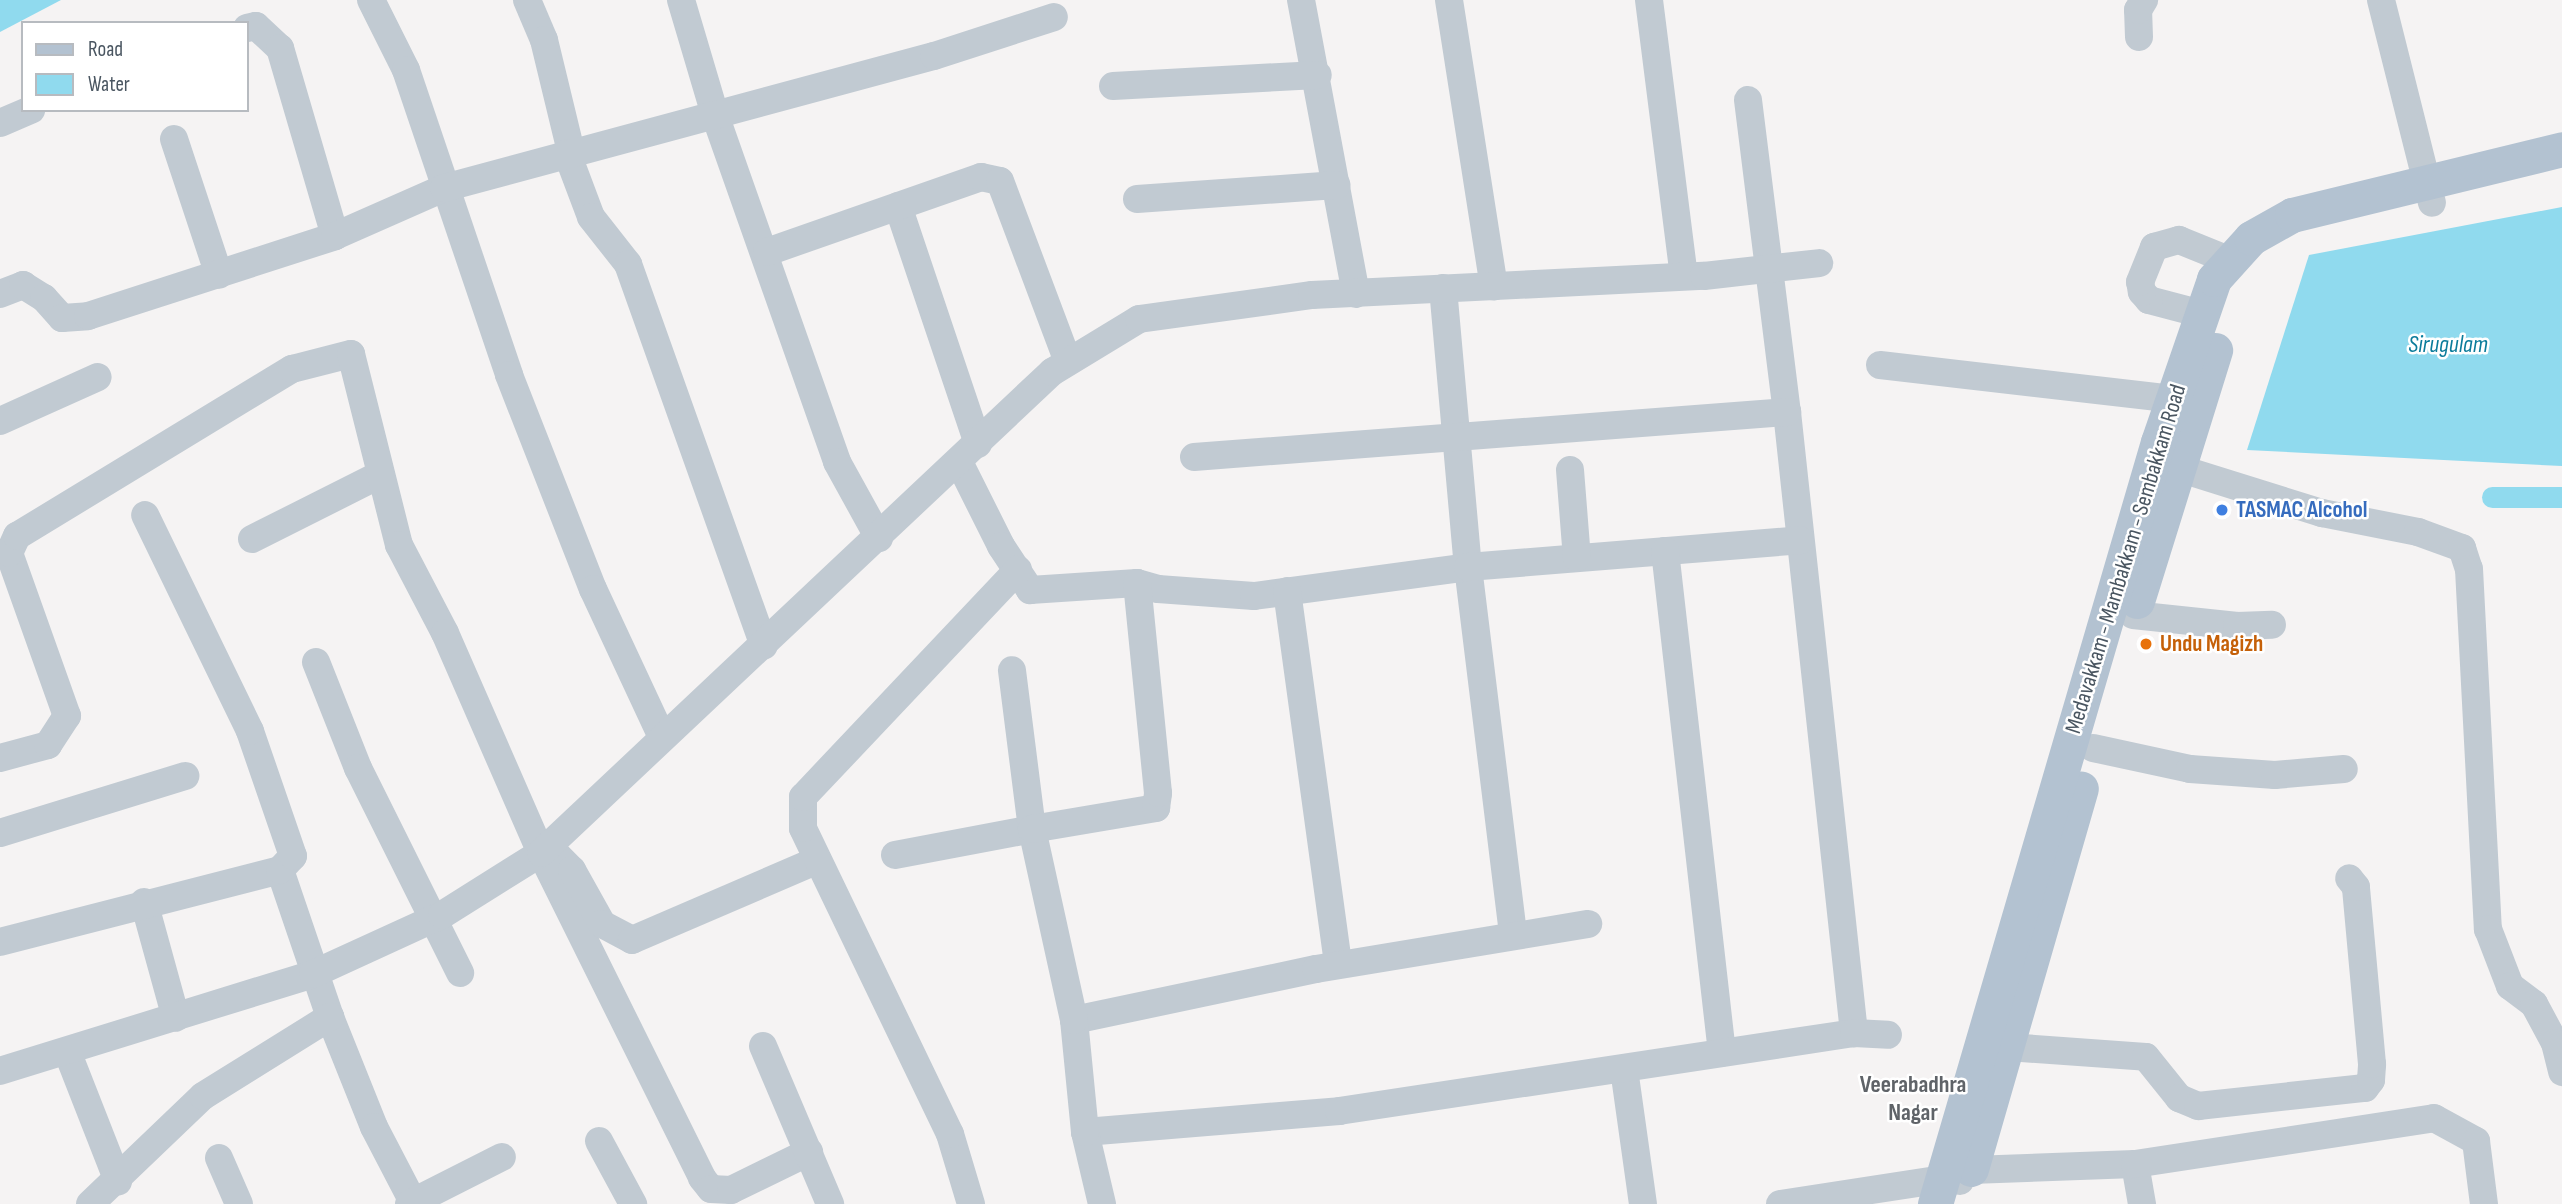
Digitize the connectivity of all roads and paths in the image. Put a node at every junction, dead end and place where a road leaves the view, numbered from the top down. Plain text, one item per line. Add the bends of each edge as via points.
1 (372, 0) edge
2 (527, 0) edge
3 (681, 0) edge
4 (1301, 0) edge
5 (1449, 0) edge
6 (1648, 0) edge
7 (2144, 0) edge
8 (2381, 0) edge
9 (1054, 17) dead end
10 (248, 28) edge
11 (2139, 37) dead end
12 (1318, 75) junction
13 (1112, 86) dead end
14 (1748, 100) dead end
15 (26, 112) edge
16 (715, 115) junction
17 (0, 123) edge
18 (174, 139) dead end
19 (2562, 149) edge
20 (569, 153) junction
21 (2562, 171) edge
22 (1337, 184) junction
23 (444, 188) junction
24 (2429, 192) junction
25 (1137, 200) dead end
26 (898, 206) junction
27 (335, 236) junction
28 (767, 252) junction
29 (2231, 261) junction
30 (1819, 263) dead end
31 (1770, 271) junction
32 (219, 275) junction
33 (1684, 276) junction
34 (1494, 286) junction
35 (1443, 288) junction
36 (0, 294) edge
37 (1356, 294) junction
38 (2202, 314) junction
39 (1068, 362) junction
40 (1880, 365) dead end
41 (98, 377) dead end
42 (2173, 399) junction
43 (1787, 412) junction
44 (0, 421) edge
45 (1457, 435) junction
46 (968, 453) junction
47 (1194, 457) dead end
48 (2178, 468) junction
49 (1570, 470) dead end
50 (381, 474) junction
51 (145, 515) dead end
52 (879, 538) junction
53 (252, 539) dead end
54 (1800, 540) junction
55 (1665, 551) junction
56 (1577, 558) junction
57 (1468, 567) junction
58 (1018, 570) junction
59 (1137, 583) junction
60 (1287, 591) junction
61 (2133, 615) junction
62 (2272, 625) dead end
63 (764, 645) junction
64 (316, 662) dead end
65 (1013, 670) dead end
66 (662, 737) junction
67 (2093, 748) junction
68 (0, 758) edge
69 (2344, 769) dead end
70 (185, 776) dead end
71 (1032, 829) junction
72 (0, 833) edge
73 (544, 850) junction
74 (895, 855) dead end
75 (818, 860) junction
76 (280, 870) junction
77 (2349, 878) dead end
78 (144, 902) junction
79 (430, 920) junction
80 (1588, 924) dead end
81 (1513, 935) junction
82 (0, 942) edge
83 (1338, 965) junction
84 (460, 973) dead end
85 (313, 974) junction
86 (330, 1017) junction
87 (176, 1018) junction
88 (1074, 1020) junction
89 (1854, 1033) junction
90 (1888, 1035) dead end
91 (763, 1046) dead end
92 (2008, 1047) junction
93 (67, 1051) junction
94 (1722, 1053) junction
95 (1624, 1069) junction
96 (0, 1071) edge
97 (2562, 1072) edge
98 (1085, 1132) junction
99 (599, 1141) dead end
100 (809, 1153) junction
101 (502, 1157) dead end
102 (219, 1158) dead end
103 (2135, 1164) junction
104 (118, 1181) junction
105 (1955, 1188) edge
106 (1809, 1202) edge
107 (412, 1203) edge
108 (90, 1204) edge
109 (239, 1204) edge
110 (633, 1204) edge
111 (830, 1204) edge
112 (971, 1204) edge
113 (1102, 1204) edge
114 (1643, 1204) edge
115 (1780, 1204) edge
116 (2141, 1204) edge
117 (2484, 1204) edge

1 - 23 street via 406,70
2 - 20 street via 544,40
3 - 16 street
4 - 12 street
5 - 34 street
6 - 33 street
7 - 11 street via 2138,10
8 - 24 street
9 - 16 street via 934,56
10 - 27 street via 256,26 280,48
12 - 13 street
12 - 22 street
14 - 31 street
15 - 17 street
16 - 20 street
16 - 28 street
18 - 32 street
19 - 24 main road, Medavakkam - Mambakkam - Sembakkam Road
20 - 23 street
20 - 63 street via 591,217 628,264
21 - 24 main road, Medavakkam - Mambakkam - Sembakkam Road
22 - 25 street
22 - 37 street
23 - 27 street
23 - 66 street via 568,527
24 - 29 main road, Medavakkam - Mambakkam - Sembakkam Road via 2292,215 2251,238
24 - 48 main road, Medavakkam - Mambakkam - Sembakkam Road via 2300,236 2265,255 2233,290
26 - 28 street
26 - 39 street via 981,177 1000,181
26 - 46 street
27 - 32 street
28 - 52 street via 837,462
29 - 38 main road, Medavakkam - Mambakkam - Sembakkam Road via 2214,279
29 - 38 street via 2179,240 2154,247 2140,282 2142,292 2149,300
30 - 31 street
31 - 33 street
31 - 43 street
32 - 36 street via 88,316 62,318 44,298 23,285
33 - 34 street
34 - 35 street
35 - 37 street
35 - 45 street
37 - 39 street via 1139,319
38 - 42 main road, Medavakkam - Mambakkam - Sembakkam Road
39 - 46 street
40 - 42 street
41 - 44 street
42 - 105 main road, Medavakkam - Mambakkam - Sembakkam Road via 1980,1041
43 - 45 street
43 - 54 street
45 - 47 street
45 - 57 street
46 - 52 street
46 - 58 street
48 - 61 main road, Medavakkam - Mambakkam - Sembakkam Road
48 - 97 street via 2322,513 2444,538 2462,548 2469,569 2488,929 2510,986 2534,1004 2555,1043
49 - 56 street
50 - 53 street
50 - 68 street via 351,354 292,369 17,536 9,553 67,716 48,745
50 - 73 street via 399,545
51 - 76 street via 250,731 293,856
52 - 63 street
54 - 55 street
54 - 89 street
55 - 56 street
55 - 94 street
56 - 57 street
57 - 60 street
57 - 81 street
58 - 59 street via 1030,590
58 - 75 street via 803,797 803,828
59 - 60 street via 1158,589 1254,596
59 - 71 street via 1156,808
60 - 83 street
61 - 62 street via 2237,626
61 - 67 main road, Medavakkam - Mambakkam - Sembakkam Road
63 - 66 street
64 - 79 street via 358,768
65 - 71 street
66 - 73 street
67 - 69 street via 2190,769 2275,775
67 - 92 main road, Medavakkam - Mambakkam - Sembakkam Road
70 - 72 street
71 - 74 street
71 - 88 street
73 - 75 street via 572,870 602,924 625,940 666,929
73 - 79 street
73 - 100 street via 688,1151 711,1189 731,1190
75 - 112 street via 950,1134
76 - 78 street
76 - 85 street
77 - 92 street via 2356,887 2372,1064 2371,1080 2365,1088 2198,1106 2179,1098 2146,1057
78 - 82 street
78 - 87 street
79 - 84 street
79 - 85 street
80 - 81 street
81 - 83 street
83 - 88 street
85 - 86 street
85 - 87 street
86 - 104 street via 203,1096
86 - 107 street via 374,1127
87 - 93 street
88 - 98 street
89 - 90 street
89 - 94 street
91 - 100 street
92 - 105 main road, Medavakkam - Mambakkam - Sembakkam Road
93 - 96 street
93 - 104 street
94 - 95 street
95 - 98 street via 1339,1111
95 - 114 street
98 - 113 street
99 - 110 street
100 - 111 street
101 - 107 street
102 - 109 street
103 - 105 street
103 - 116 street
103 - 117 street via 2434,1118 2476,1141
104 - 108 street
105 - 106 street
106 - 115 street

